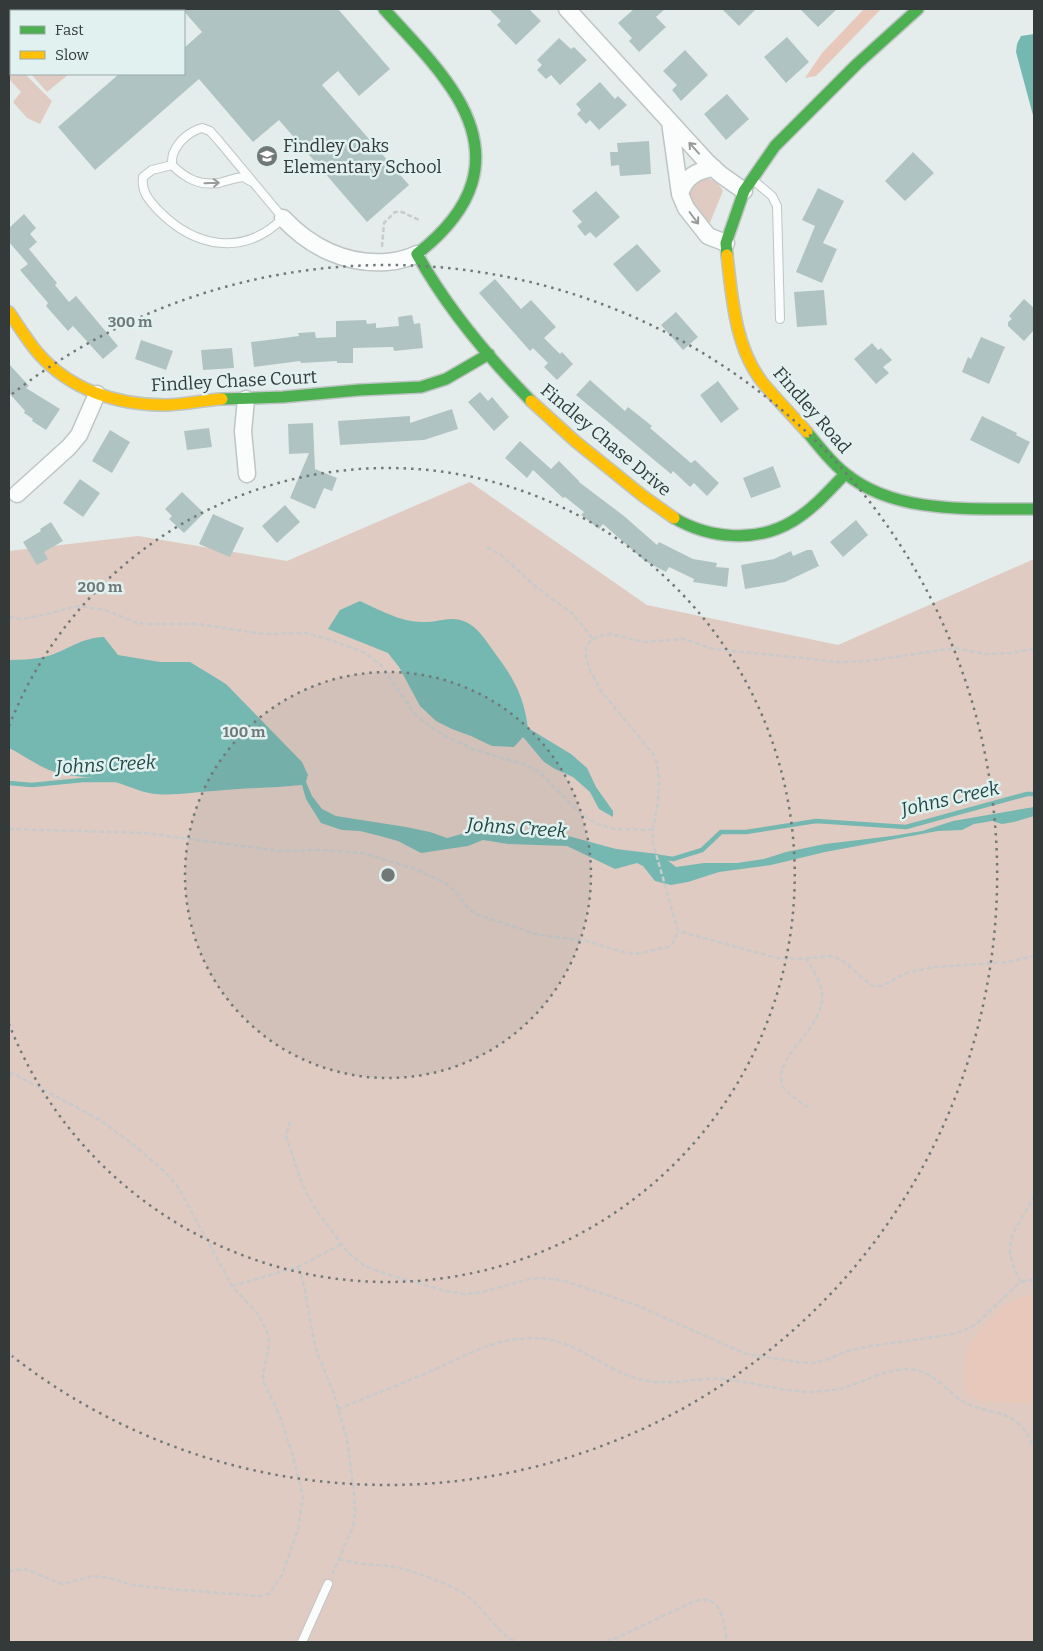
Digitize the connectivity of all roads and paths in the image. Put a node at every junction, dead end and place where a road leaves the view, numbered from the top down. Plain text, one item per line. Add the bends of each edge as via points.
1 (384, 9) edge
2 (567, 9) edge
3 (918, 9) edge
4 (670, 122) junction
5 (172, 165) junction
6 (714, 168) junction
7 (256, 184) junction
8 (748, 185) junction
9 (680, 194) junction
10 (283, 218) junction
11 (421, 221) dead end
12 (726, 243) junction
13 (417, 254) junction
14 (382, 262) junction
15 (780, 319) dead end
16 (12, 323) edge
17 (489, 354) junction
18 (97, 394) junction
19 (246, 399) junction
20 (248, 474) dead end
21 (845, 474) junction
22 (17, 494) dead end
23 (1034, 509) edge
24 (486, 548) dead end
25 (9, 617) edge
26 (593, 639) junction
27 (1034, 649) edge
28 (9, 829) edge
29 (653, 830) junction
30 (678, 931) junction
31 (1034, 956) edge
32 (806, 958) junction
33 (9, 1073) edge
34 (808, 1107) dead end
35 (290, 1121) dead end
36 (1034, 1196) edge
37 (342, 1244) junction
38 (298, 1267) junction
39 (1034, 1280) edge
40 (1021, 1282) junction
41 (232, 1286) junction
42 (338, 1409) junction
43 (1034, 1448) edge
44 (339, 1559) junction
45 (9, 1571) edge
46 (328, 1584) joint
47 (302, 1642) edge
48 (516, 1642) edge
49 (599, 1642) edge
50 (727, 1642) edge

1 - 13 street via 457,97 468,117 476,148 476,176 465,206 432,244
2 - 4 street
3 - 8 street, Findley Road via 796,124 775,146
6 -> 4 street
4 - 9 street
5 -> 7 lane via 192,181 221,183 243,177
5 - 7 lane via 174,152 185,138 192,130 202,128 210,131
5 - 10 lane via 152,170 143,177 142,184 146,197 174,226 211,243 247,241 268,232
6 - 8 street
6 - 9 street via 694,174 683,183
7 - 10 lane
8 - 12 street, Findley Road
8 - 15 lane via 772,196 777,206
9 -> 12 street via 686,208 708,236
10 - 14 street via 311,243 334,254 352,260
11 - 14 path via 402,212 389,216 384,223
12 - 21 street, Findley Road via 733,311 745,351 762,382
13 - 14 street
13 - 17 street, Findley Chase Drive via 428,277
16 - 18 street, Findley Chase Court via 62,375
17 - 19 street, Findley Chase Court via 446,379 420,387
17 - 21 street, Findley Chase Drive via 552,421 634,489 692,528 753,535 777,529 800,518
18 - 19 street, Findley Chase Court via 124,402 166,405
18 - 22 street via 70,448
19 - 20 street via 243,431
21 - 23 street, Findley Road via 870,490 902,501 944,507
24 - 26 path via 501,555 536,588 573,614
25 - 29 path via 22,619 78,606 104,610 137,623 198,624 264,634 306,632 331,640 365,653 382,665 414,713 446,736 538,772 579,812 597,824 615,829
26 - 27 path via 610,634 644,642 684,639 713,649 839,662 956,648 986,654
26 - 29 path via 586,647 590,670 601,691 649,748 657,763 658,801
28 - 30 path via 146,833 279,851 363,853 444,882 475,914 538,935 587,941 636,954 668,947
29 - 30 path via 653,843
30 - 32 path via 777,958
31 - 32 path via 1008,962 906,972 882,986 874,986 842,960 832,956
32 - 34 path via 820,986 822,1000 806,1034 784,1063 780,1078 784,1088
33 - 41 path via 100,1120 164,1170 178,1187
35 - 37 path via 286,1136 303,1186
36 - 40 path via 1011,1240 1010,1253
37 - 38 path
37 - 40 path via 366,1266 465,1294 526,1280 562,1280 636,1305 746,1354 813,1363 847,1351 963,1331 976,1324
38 - 41 path
38 - 42 path via 315,1348
39 - 40 path
41 - 45 path via 256,1312 268,1334 264,1383 280,1416 303,1496 298,1529 282,1575 269,1594 259,1596 170,1589 94,1576 62,1584 25,1570
42 - 43 path via 480,1349 506,1341 536,1338 552,1340 622,1374 656,1382 724,1379 813,1392 842,1388 891,1370 916,1370 930,1375 964,1403 1002,1414 1018,1423
42 - 44 path via 347,1439 355,1513 353,1527
44 - 46 path
44 - 48 path via 354,1564 398,1567 462,1593
46 - 47 lane
49 - 50 path via 614,1639 695,1601 709,1600 716,1604 720,1613

